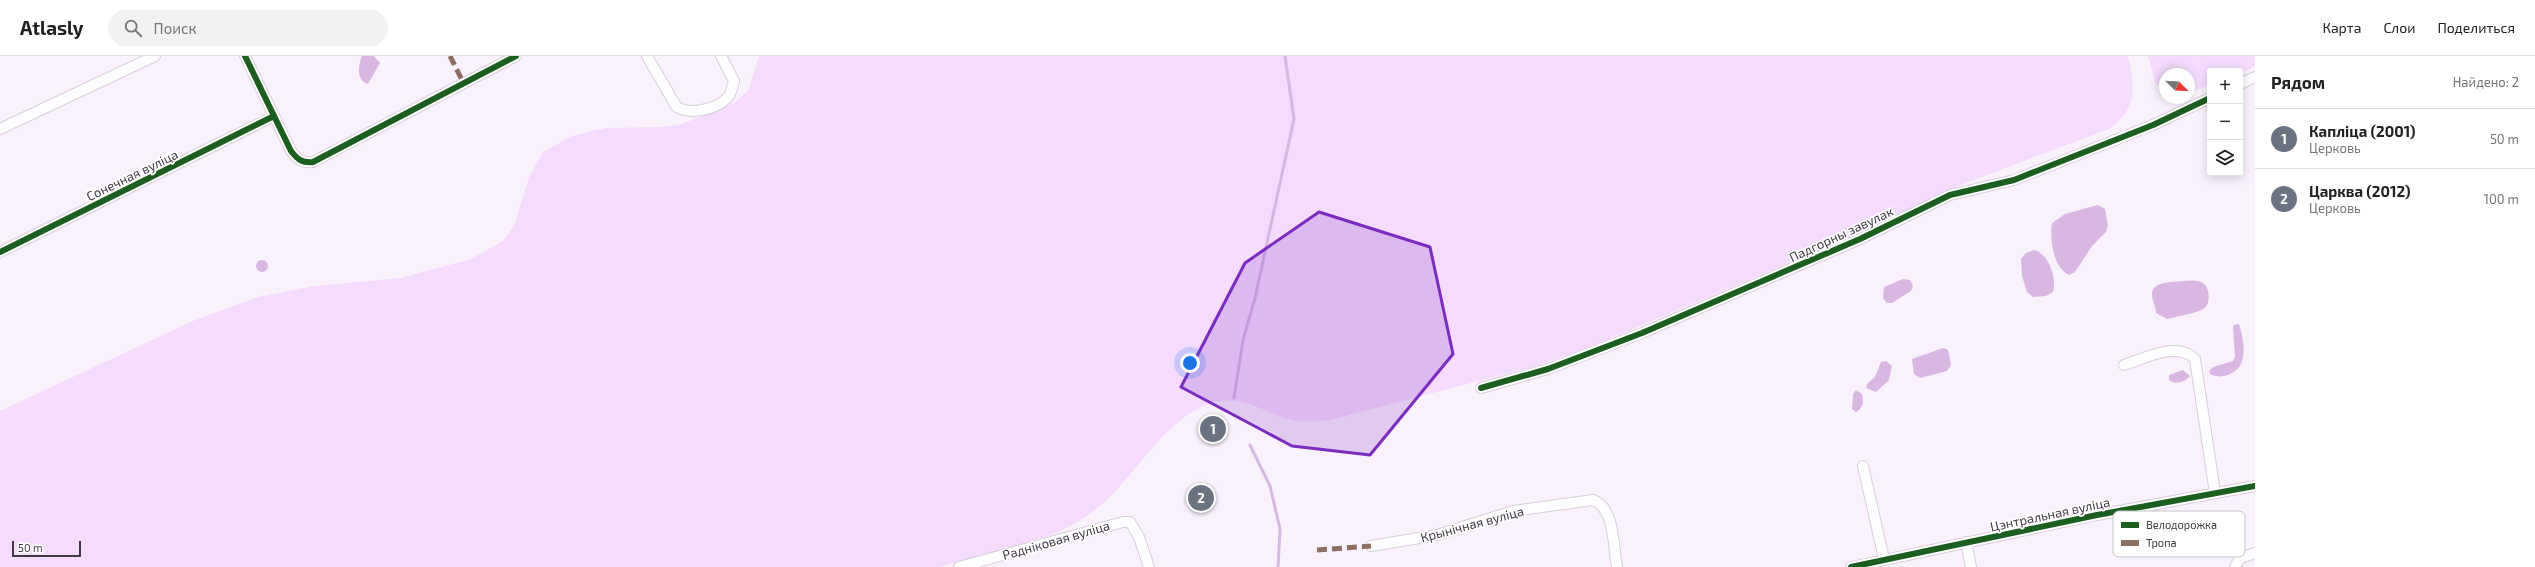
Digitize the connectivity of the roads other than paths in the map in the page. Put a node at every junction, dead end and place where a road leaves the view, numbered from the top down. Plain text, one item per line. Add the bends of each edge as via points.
1 (155, 56) edge
2 (245, 56) edge
3 (516, 56) edge
4 (647, 56) edge
5 (721, 56) edge
6 (2255, 77) edge
7 (2243, 83) edge
8 (2207, 99) edge
9 (274, 116) junction
10 (0, 129) edge
11 (0, 252) edge
12 (2124, 364) dead end
13 (1481, 388) dead end
14 (1863, 466) dead end
15 (2255, 486) edge
16 (2214, 493) junction
17 (2123, 511) edge
18 (2113, 513) edge
19 (1966, 542) junction
20 (1371, 546) dead end
21 (2255, 554) edge
22 (2244, 557) edge
23 (2245, 557) edge
24 (1884, 559) junction
25 (958, 567) edge
26 (1149, 567) edge
27 (1617, 567) edge
28 (1850, 567) edge
29 (1971, 567) edge
30 (2234, 567) edge

1 - 10 street
2 - 9 street
3 - 9 street via 313,162 305,163 295,156
4 - 5 street via 676,106 682,111 691,112 727,100 731,94 734,81
6 - 7 street
8 - 13 street, Падгорны завулак via 2153,125 2014,180 1950,194 1860,239 1642,333 1548,369
9 - 11 street, Сонечная вуліца
12 - 16 street via 2174,350 2188,353 2195,360
14 - 24 street
15 - 16 street, Цэнтральная вуліца
16 - 17 street, Цэнтральная вуліца
18 - 19 street, Цэнтральная вуліца
19 - 24 street, Цэнтральная вуліца
19 - 29 street
20 - 27 street, Крынічная вуліца via 1437,535 1513,511 1593,500 1601,503 1607,510
21 - 23 street
22 - 30 street
24 - 28 street, Цэнтральная вуліца
25 - 26 street, Радніковая вуліца via 1111,524 1130,522 1139,537

